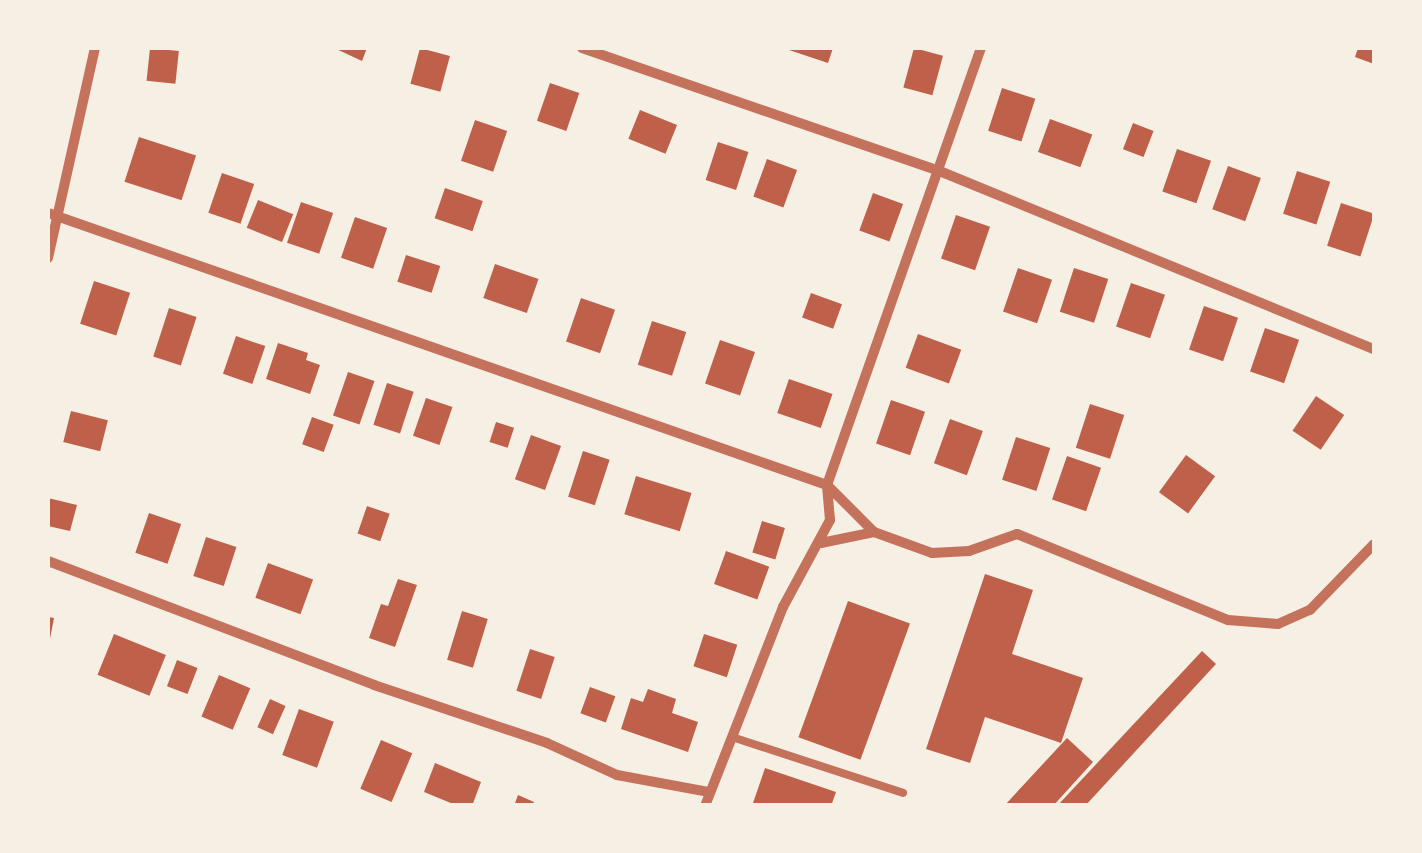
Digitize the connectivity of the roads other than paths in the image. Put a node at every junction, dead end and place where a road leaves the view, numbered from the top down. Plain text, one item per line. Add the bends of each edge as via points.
1 (96, 48) edge
2 (582, 48) edge
3 (981, 48) edge
4 (937, 170) junction
5 (52, 215) edge
6 (48, 258) edge
7 (1374, 348) edge
8 (827, 485) junction
9 (874, 532) junction
10 (821, 543) junction
11 (1374, 544) edge
12 (48, 562) edge
13 (732, 736) junction
14 (708, 792) junction
15 (904, 794) dead end
16 (705, 806) edge

1 - 5 street
2 - 4 street
3 - 4 street
4 - 7 street
4 - 8 street
5 - 6 street
5 - 8 street
8 - 9 street
8 - 10 street via 830,520
9 - 10 street
9 - 11 street via 932,553 969,551 1017,534 1228,620 1278,624 1310,610
10 - 13 street via 783,607
12 - 14 street via 374,685 547,742 616,774
13 - 14 street
13 - 15 lane
14 - 16 street

